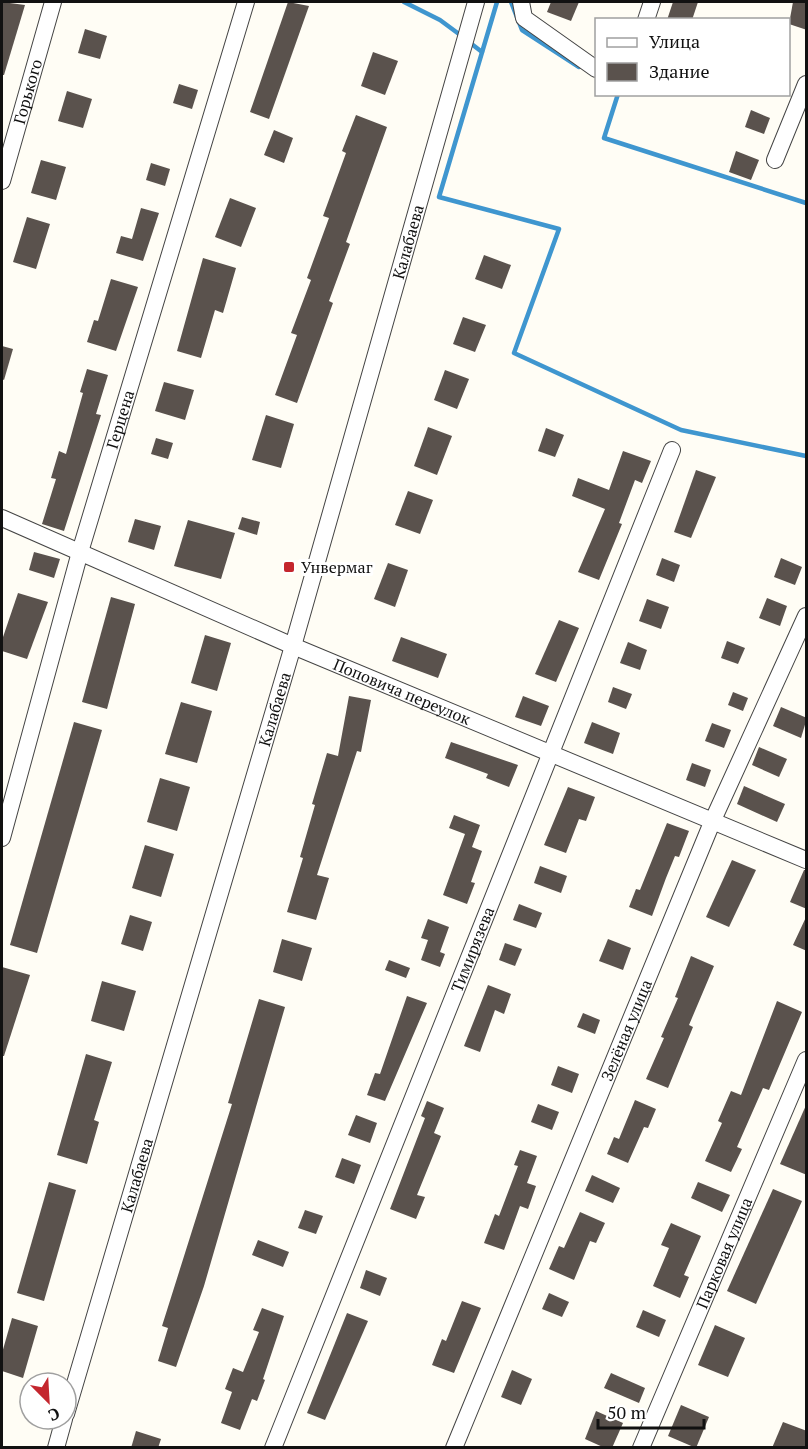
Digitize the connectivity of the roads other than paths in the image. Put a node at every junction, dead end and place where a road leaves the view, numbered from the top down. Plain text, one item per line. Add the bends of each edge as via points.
1 (53, 2) edge
2 (246, 2) edge
3 (476, 2) edge
4 (521, 2) edge
5 (652, 2) edge
6 (647, 18) edge
7 (595, 68) edge
8 (807, 84) edge
9 (776, 160) dead end
10 (2, 181) edge
11 (672, 450) dead end
12 (2, 518) edge
13 (80, 552) junction
14 (807, 616) edge
15 (293, 646) junction
16 (551, 754) junction
17 (713, 820) junction
18 (2, 838) edge
19 (807, 860) edge
20 (807, 1060) edge
21 (78, 1373) edge
22 (61, 1431) edge
23 (56, 1448) edge
24 (273, 1448) edge
25 (454, 1448) edge
26 (640, 1448) edge

1 - 10 street, Горького
2 - 13 street, Герцена
3 - 15 street, Калабаева
4 - 7 street via 524,18
5 - 6 street
8 - 9 street
11 - 16 street, Тимирязева
12 - 13 street, Поповича переулок
13 - 15 street, Поповича переулок
13 - 18 street, Герцена
14 - 17 street, Зелёная улица
15 - 16 street, Поповича переулок
15 - 21 street, Калабаева
16 - 17 street, Поповича переулок
16 - 24 street, Тимирязева
17 - 19 street, Поповича переулок
17 - 25 street, Зелёная улица
20 - 26 street, Парковая улица
22 - 23 street

